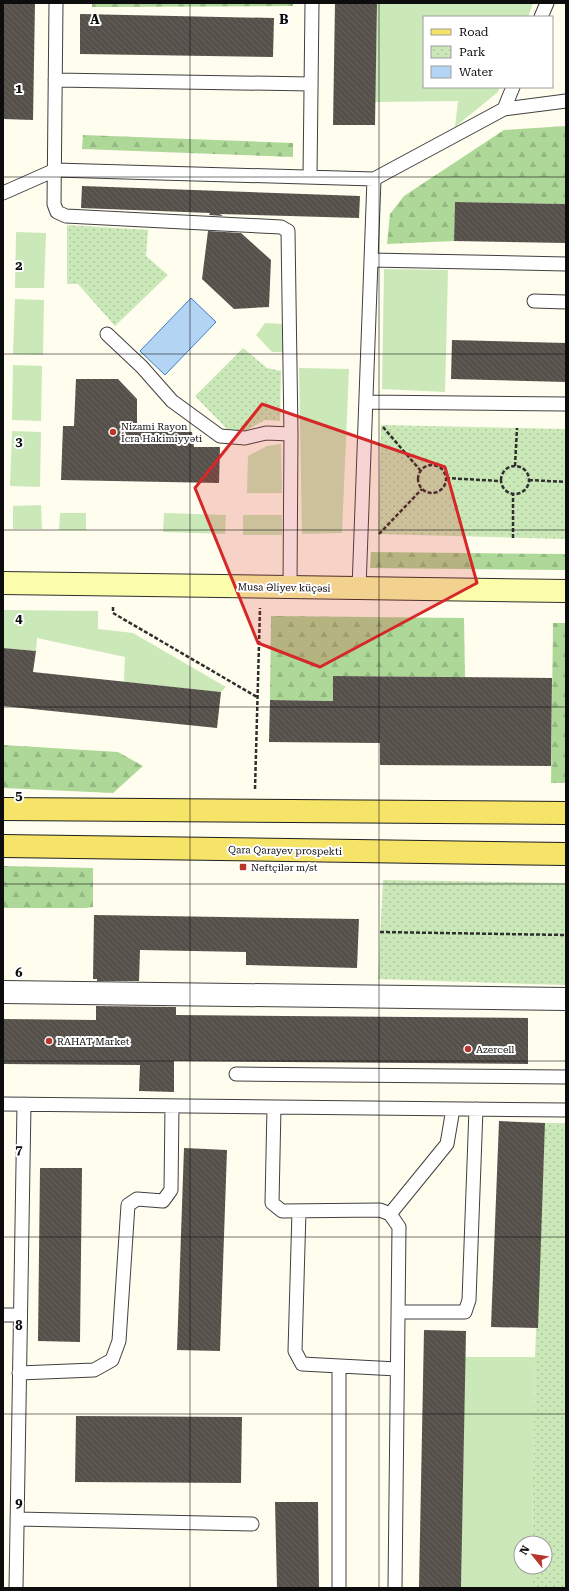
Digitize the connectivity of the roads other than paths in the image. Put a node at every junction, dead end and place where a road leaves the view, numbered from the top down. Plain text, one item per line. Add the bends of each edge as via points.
1 (56, 3) edge
2 (312, 3) edge
3 (547, 3) edge
4 (541, 16) edge
5 (56, 80) junction
6 (311, 84) junction
7 (513, 88) edge
8 (566, 102) edge
9 (504, 109) junction
10 (55, 170) junction
11 (310, 177) junction
12 (374, 179) junction
13 (3, 193) edge
14 (371, 260) junction
15 (566, 264) edge
16 (534, 301) dead end
17 (566, 302) edge
18 (107, 334) dead end
19 (366, 402) junction
20 (566, 404) edge
21 (291, 434) junction
22 (3, 583) edge
23 (290, 588) junction
24 (359, 588) junction
25 (566, 591) edge
26 (3, 809) edge
27 (566, 813) edge
28 (3, 846) edge
29 (566, 854) edge
30 (3, 992) edge
31 (566, 999) edge
32 (236, 1074) dead end
33 (566, 1077) edge
34 (3, 1104) edge
35 (24, 1104) junction
36 (172, 1106) junction
37 (274, 1107) junction
38 (453, 1109) junction
39 (476, 1109) junction
40 (566, 1110) edge
41 (298, 1211) junction
42 (390, 1214) junction
43 (398, 1312) junction
44 (3, 1315) edge
45 (20, 1315) junction
46 (339, 1366) junction
47 (397, 1370) junction
48 (19, 1373) junction
49 (17, 1519) junction
50 (252, 1524) dead end
51 (16, 1588) edge
52 (339, 1588) edge
53 (395, 1588) edge

1 - 5 lane
2 - 6 lane
3 - 4 lane
5 - 6 lane
5 - 10 lane
6 - 11 lane
7 - 9 lane
8 - 9 lane
9 - 12 lane
10 - 11 lane
10 - 13 lane
10 - 21 lane via 54,204 57,212 66,216 281,227 288,231
11 - 12 lane
12 - 14 lane
14 - 15 lane
14 - 19 lane
16 - 17 lane
18 - 21 lane via 142,367 172,401 220,436 245,438 266,433
19 - 20 lane
19 - 24 lane
21 - 23 lane
22 - 23 street, Musa Əliyev küçəsi
23 - 24 street, Musa Əliyev küçəsi
24 - 25 street, Musa Əliyev küçəsi
26 - 27 main road
28 - 29 main road, Qara Qarayev prospekti
30 - 31 street
32 - 33 lane
34 - 35 lane
35 - 36 lane
35 - 45 lane
36 - 37 lane
36 - 48 lane via 171,1190 163,1201 138,1199 128,1205 119,1341 112,1360 94,1370
37 - 38 lane
37 - 41 lane via 272,1203 282,1211
38 - 39 lane
38 - 42 lane via 448,1144
39 - 40 lane
39 - 43 lane via 469,1300 465,1312
41 - 42 lane via 380,1210
41 - 46 lane via 295,1351 302,1364
42 - 43 lane via 399,1227
43 - 47 lane
44 - 45 lane
45 - 48 lane
46 - 47 lane
46 - 52 lane
47 - 53 lane
48 - 49 lane
49 - 50 lane
49 - 51 lane

